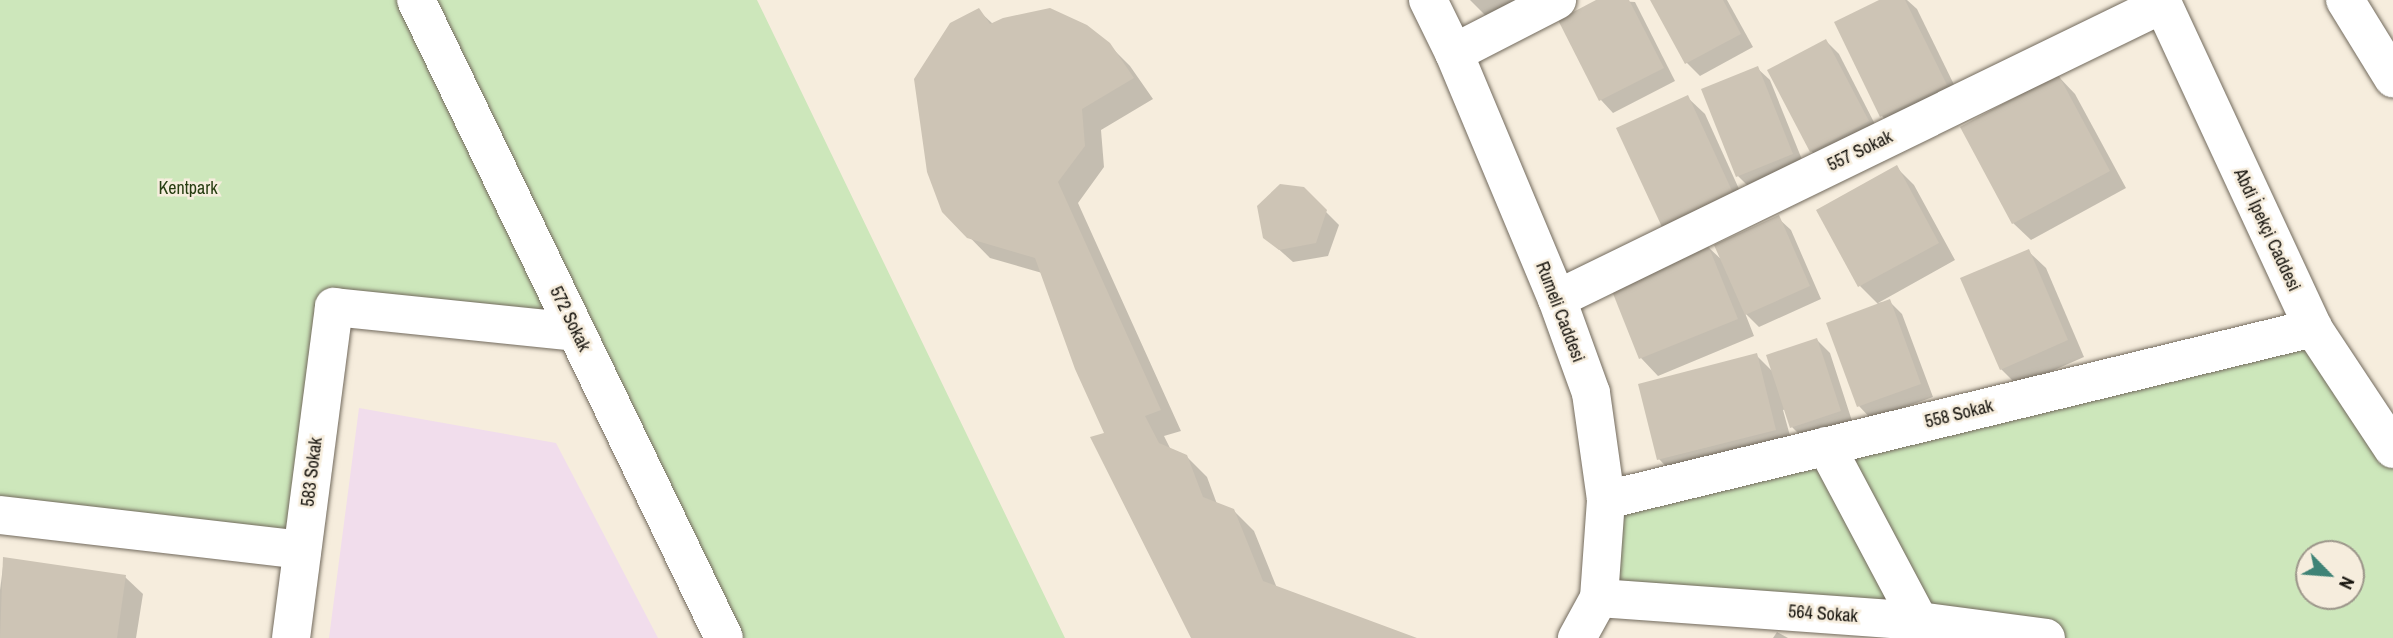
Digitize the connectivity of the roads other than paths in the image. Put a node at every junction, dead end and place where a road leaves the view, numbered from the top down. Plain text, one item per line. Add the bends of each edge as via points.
1 (416, 0) edge
2 (1427, 0) edge
3 (1557, 0) edge
4 (2345, 0) edge
5 (2162, 2) edge
6 (1454, 53) junction
7 (2393, 78) edge
8 (1557, 299) junction
9 (2313, 328) junction
10 (576, 332) junction
11 (1826, 446) junction
12 (2393, 449) edge
13 (1606, 500) junction
14 (0, 515) edge
15 (302, 550) junction
16 (1599, 598) junction
17 (1927, 629) edge
18 (291, 638) edge
19 (724, 638) edge
20 (1577, 638) edge
21 (2046, 638) edge

1 - 10 street, 572 Sokak
2 - 6 street, Rumeli Caddesi
3 - 6 street
4 - 7 street
5 - 8 street, 557 Sokak
5 - 9 street, Abdi İpekçi Caddesi
6 - 8 street, Rumeli Caddesi
8 - 13 street, Rumeli Caddesi via 1591,393
9 - 11 street, 558 Sokak
9 - 12 street, Abdi İpekçi Caddesi
10 - 15 street, 583 Sokak via 334,307
10 - 19 street, 572 Sokak
11 - 13 street, 558 Sokak
11 - 17 street
13 - 16 street, Rumeli Caddesi
14 - 15 street
15 - 18 street, 583 Sokak
16 - 17 street, 564 Sokak
16 - 20 street, Rumeli Caddesi
17 - 21 street, 564 Sokak

